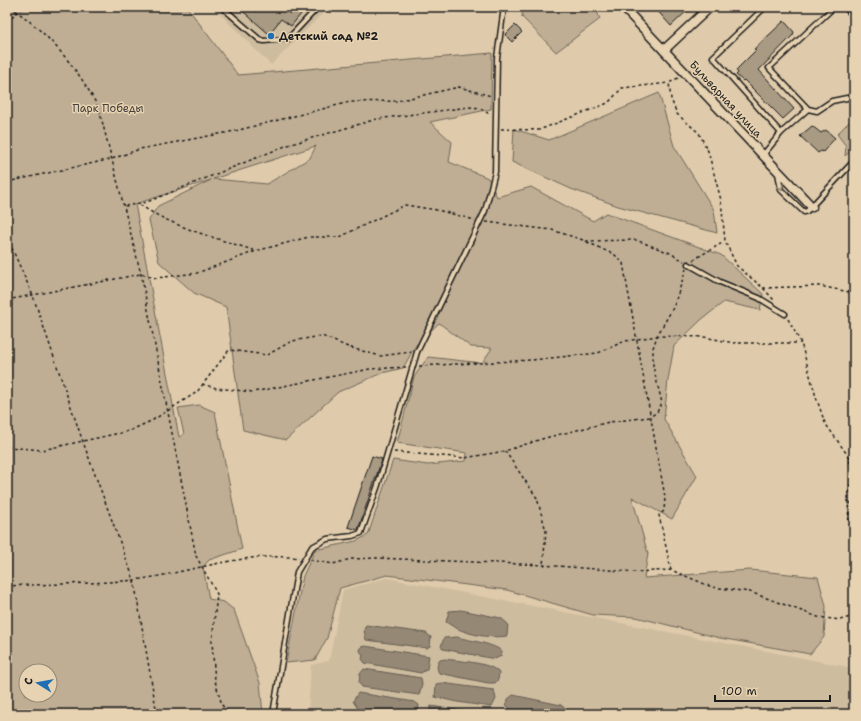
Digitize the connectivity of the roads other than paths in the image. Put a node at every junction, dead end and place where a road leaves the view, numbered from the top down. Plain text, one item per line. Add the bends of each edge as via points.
1 (222, 7) edge
2 (306, 7) edge
3 (318, 7) edge
4 (504, 7) edge
5 (623, 7) edge
6 (710, 7) edge
7 (765, 7) edge
8 (834, 7) edge
9 (845, 7) edge
10 (312, 13) junction
11 (854, 17) edge
12 (664, 50) junction
13 (854, 95) edge
14 (808, 109) junction
15 (781, 134) junction
16 (763, 155) junction
17 (854, 161) edge
18 (812, 207) joint
19 (688, 264) road end
20 (785, 314) road end
21 (273, 714) edge

1 - 10 lane via 264,41 288,39
2 - 10 lane
3 - 10 lane
4 - 21 lane via 497,58 496,172 485,211 417,352 361,533 327,539 312,547 297,572
5 - 12 street, Бульварная улица
6 - 12 street
7 - 15 lane via 714,57
8 - 14 lane via 769,68
9 - 11 lane
12 - 16 street, Бульварная улица
13 - 14 lane via 832,101 818,111
14 - 15 lane
15 - 16 lane
16 - 18 street, Бульварная улица
17 - 18 lane
19 - 20 lane via 720,282 759,298

